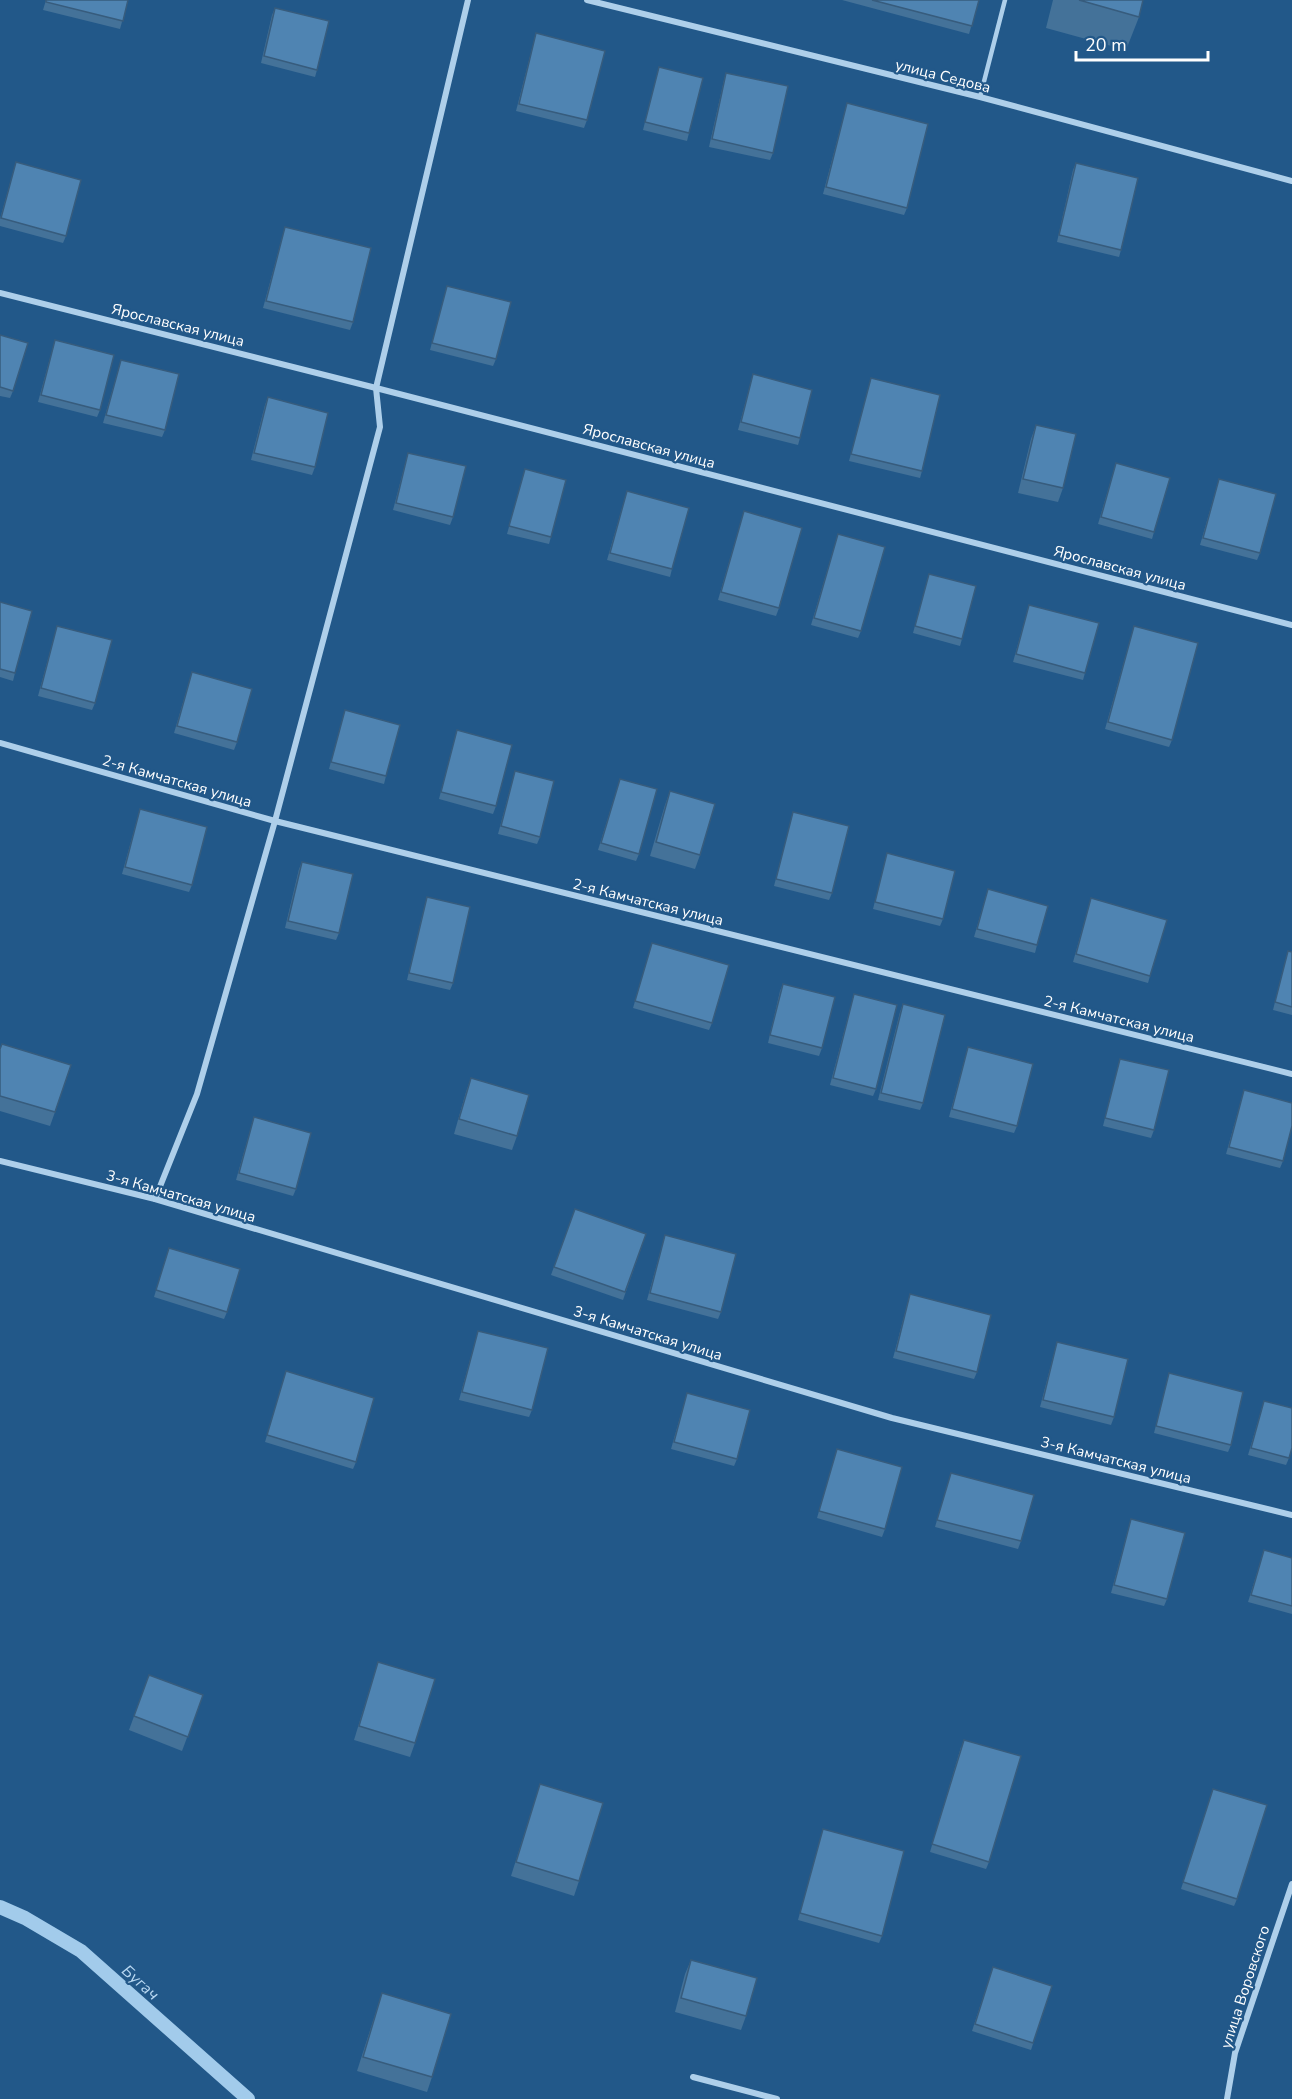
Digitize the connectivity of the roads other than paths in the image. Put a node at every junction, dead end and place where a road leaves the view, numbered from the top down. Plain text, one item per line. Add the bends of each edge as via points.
1 (468, 0) edge
2 (587, 0) edge
3 (1005, 0) edge
4 (980, 97) junction
5 (1292, 181) edge
6 (0, 292) edge
7 (376, 388) junction
8 (1292, 625) edge
9 (0, 743) edge
10 (275, 821) junction
11 (1292, 1074) edge
12 (0, 1161) edge
13 (155, 1199) junction
14 (1292, 1515) edge
15 (1292, 1884) edge
16 (693, 2077) dead end
17 (777, 2099) edge
18 (1227, 2099) edge

1 - 7 street
2 - 4 street, улица Седова
3 - 4 lane
4 - 5 street, улица Седова
6 - 7 street, Ярославская улица
7 - 8 street, Ярославская улица
7 - 10 street via 380,427
9 - 10 street, 2-я Камчатская улица
10 - 11 street, 2-я Камчатская улица
10 - 13 street via 197,1094
12 - 13 street, 3-я Камчатская улица
13 - 14 street, 3-я Камчатская улица via 892,1418
15 - 18 street, улица Воровского via 1235,2053
16 - 17 street

